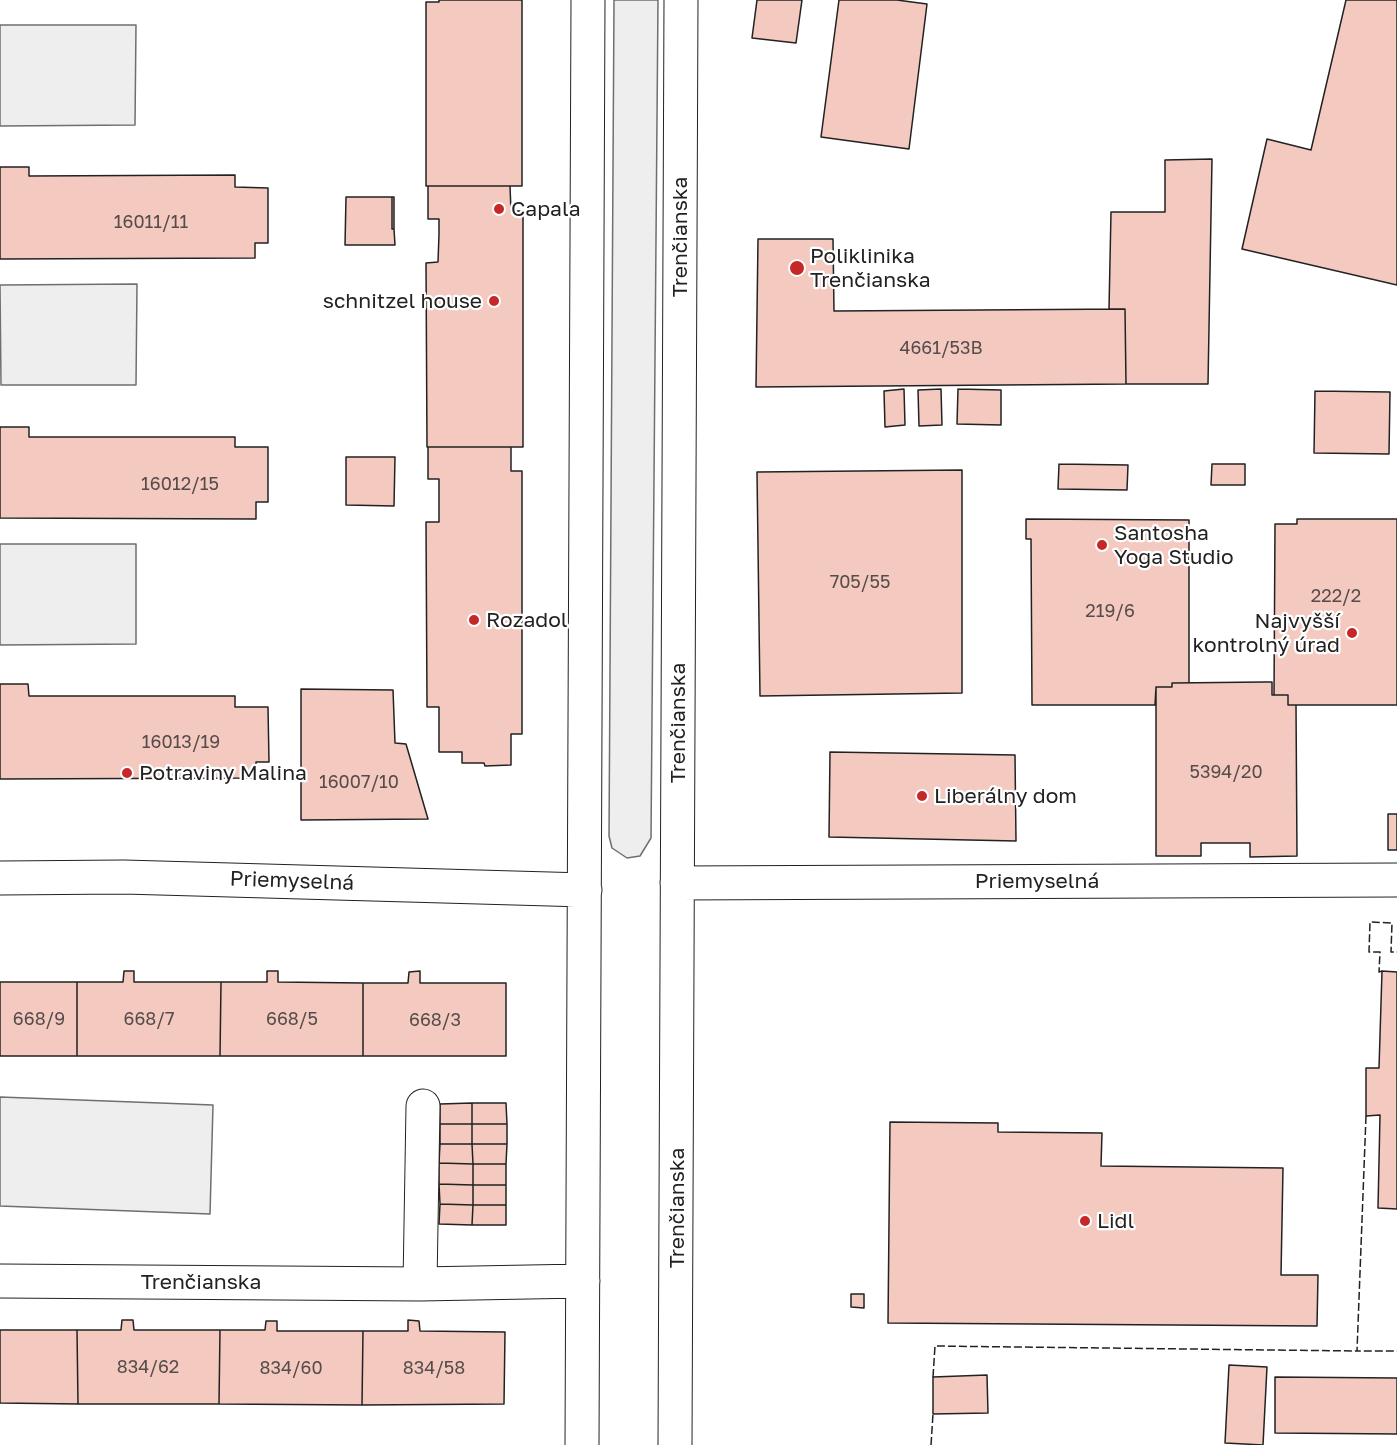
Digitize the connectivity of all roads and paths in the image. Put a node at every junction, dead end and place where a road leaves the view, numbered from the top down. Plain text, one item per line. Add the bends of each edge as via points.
1 (588, 0) edge
2 (681, 0) edge
3 (0, 878) edge
4 (1397, 880) edge
5 (677, 883) junction
6 (585, 890) junction
7 (423, 1106) dead end
8 (0, 1281) edge
9 (583, 1281) junction
10 (420, 1284) junction
11 (582, 1445) edge
12 (675, 1445) edge

1 - 6 street
2 - 5 street, Trenčianska
3 - 6 street, Priemyselná via 124,877
4 - 5 street, Priemyselná
5 - 12 street, Trenčianska
6 - 9 street
7 - 10 street
8 - 10 street, Trenčianska
9 - 10 street, Trenčianska
9 - 11 street

